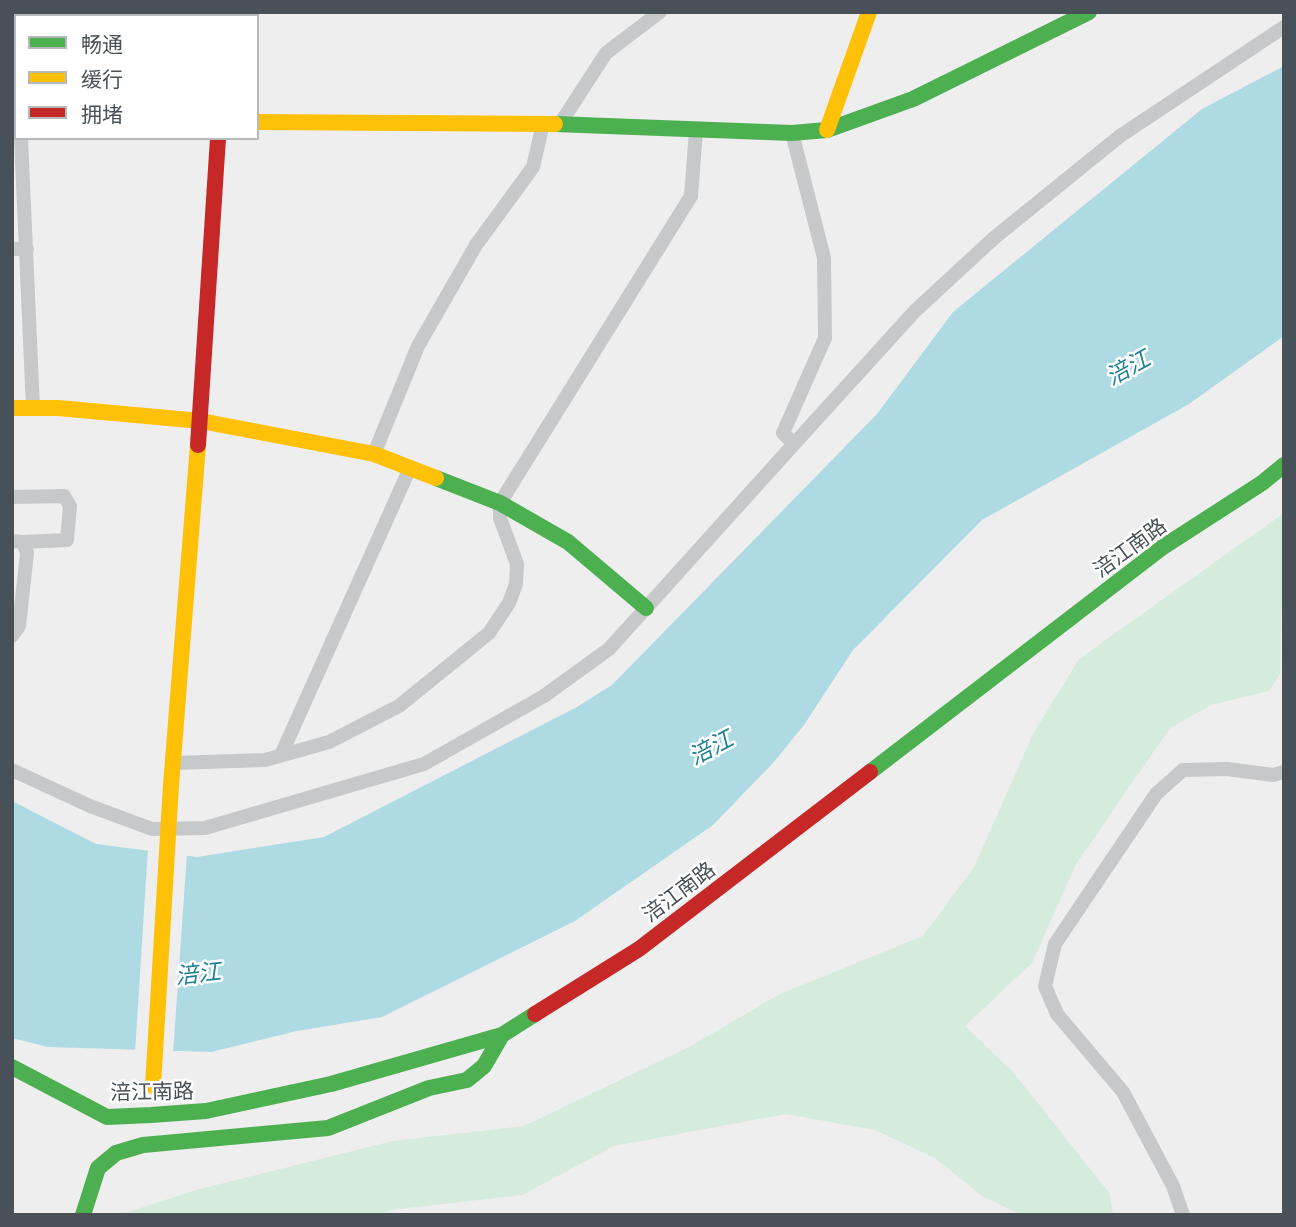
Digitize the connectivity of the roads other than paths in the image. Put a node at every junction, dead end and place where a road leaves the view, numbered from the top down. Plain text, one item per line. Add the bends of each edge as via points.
1 (660, 12) edge
2 (869, 12) edge
3 (1089, 12) edge
4 (1284, 27) edge
5 (259, 122) edge
6 (543, 124) junction
7 (560, 124) junction
8 (827, 130) junction
9 (696, 131) junction
10 (792, 133) junction
11 (21, 140) edge
12 (218, 140) edge
13 (20, 249) edge
14 (12, 408) edge
15 (33, 408) junction
16 (201, 421) junction
17 (794, 444) junction
18 (374, 454) junction
19 (1284, 465) edge
20 (411, 468) junction
21 (12, 498) edge
22 (500, 503) junction
23 (17, 542) edge
24 (646, 608) junction
25 (12, 636) edge
26 (281, 755) junction
27 (173, 763) junction
28 (12, 770) edge
29 (1284, 772) edge
30 (502, 1035) junction
31 (12, 1067) edge
32 (151, 1115) junction
33 (83, 1215) edge
34 (1183, 1215) edge

1 - 7 street via 606,54
2 - 8 street
3 - 8 street via 913,99
4 - 17 street via 1169,101 1025,211 915,311
5 - 6 street
6 - 7 street
6 - 18 street via 533,167 476,245 418,346
7 - 9 street
8 - 10 street
9 - 10 street
9 - 22 street via 691,196
10 - 17 street via 824,258 825,338 783,433
11 - 13 street
12 - 16 street
13 - 15 street
14 - 15 street
15 - 16 street
16 - 18 street
16 - 27 street
17 - 24 street
18 - 20 street
19 - 30 street, 涪江南路 via 1163,547 639,949
20 - 22 street
20 - 26 street
21 - 23 street via 64,496 70,506 67,540
22 - 24 street via 568,542
22 - 26 street via 500,518 517,564 516,584 489,634 399,706 329,742
23 - 25 street via 27,553 19,626
24 - 28 street via 609,649 544,696 424,764 205,828 152,830
26 - 27 street
27 - 32 street, bridge
29 - 34 street via 1183,770 1165,786 1055,944 1045,986 1057,1014 1123,1092 1173,1186
30 - 32 street, 涪江南路 via 331,1084 206,1111
30 - 33 street via 484,1066 467,1080 429,1088 328,1128 143,1145 116,1153 98,1168
31 - 32 street, 涪江南路 via 107,1117

